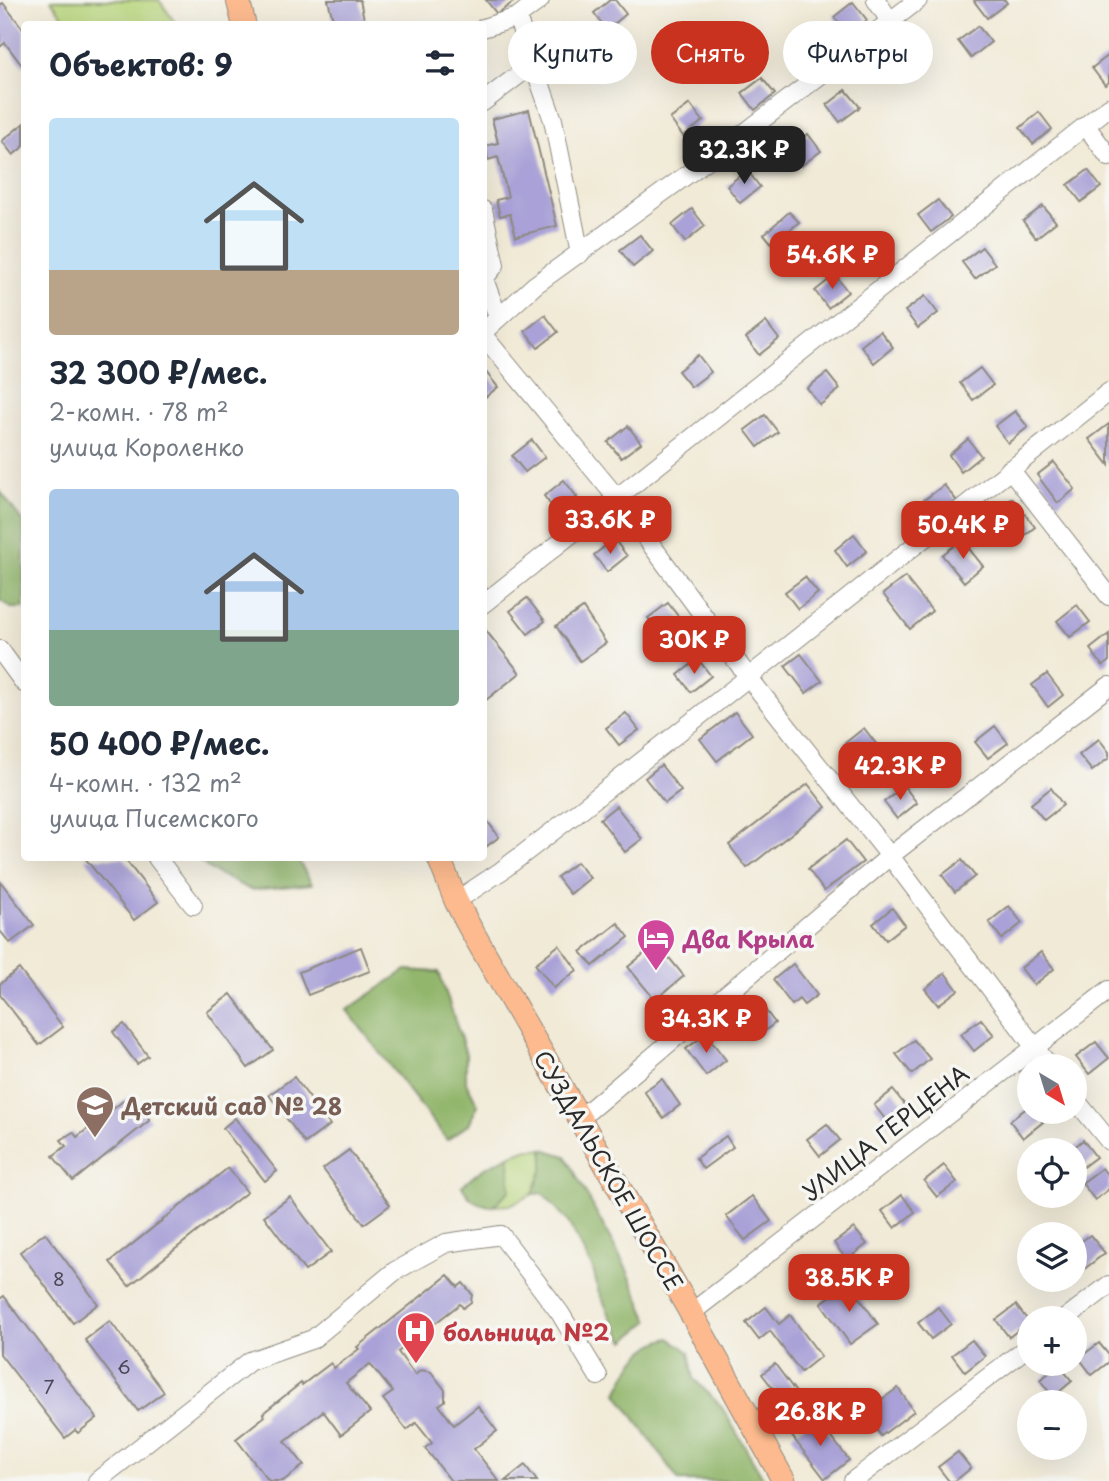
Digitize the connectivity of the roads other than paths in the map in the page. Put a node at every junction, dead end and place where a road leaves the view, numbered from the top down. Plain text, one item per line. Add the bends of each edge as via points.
1 (238, 0) edge
2 (540, 0) edge
3 (876, 0) edge
4 (918, 0) edge
5 (517, 17) junction
6 (243, 21) edge
7 (518, 21) edge
8 (890, 21) joint
9 (487, 27) edge
10 (508, 83) edge
11 (540, 84) edge
12 (808, 84) edge
13 (487, 99) edge
14 (1109, 107) edge
15 (1086, 126) junction
16 (1109, 158) edge
17 (487, 228) edge
18 (580, 254) junction
19 (487, 275) edge
20 (487, 290) edge
21 (498, 317) junction
22 (487, 329) edge
23 (487, 338) edge
24 (1109, 392) edge
25 (1010, 469) junction
26 (617, 498) junction
27 (1109, 596) edge
28 (487, 601) edge
29 (0, 650) edge
30 (749, 678) junction
31 (21, 679) edge
32 (1109, 686) edge
33 (890, 856) junction
34 (159, 861) edge
35 (440, 861) edge
36 (456, 901) junction
37 (193, 905) dead end
38 (1109, 990) edge
39 (1035, 1048) junction
40 (1040, 1054) edge
41 (1087, 1114) edge
42 (579, 1119) junction
43 (1109, 1141) edge
44 (1109, 1285) edge
45 (1082, 1306) edge
46 (691, 1313) junction
47 (1017, 1355) edge
48 (598, 1376) dead end
49 (97, 1481) edge
50 (784, 1481) edge
51 (853, 1481) edge

1 - 6 main road
2 - 5 street
3 - 8 street
4 - 8 street
5 - 7 street
5 - 9 street
10 - 13 street
11 - 18 street via 553,120
12 - 18 street
14 - 15 street
15 - 16 street
15 - 26 street
17 - 19 street via 495,265
18 - 21 street
20 - 21 street
21 - 22 street
23 - 26 street
24 - 25 street
25 - 27 street
25 - 30 street
26 - 28 street
26 - 30 street
29 - 31 street
30 - 33 street
30 - 36 street
32 - 33 street
33 - 39 street
33 - 42 street
34 - 37 street
35 - 36 main road, СУЗДАЛЬСКОЕ ШОССЕ
36 - 42 main road, СУЗДАЛЬСКОЕ ШОССЕ
38 - 39 street, УЛИЦА ГЕРЦЕНА
39 - 40 street
39 - 46 street, УЛИЦА ГЕРЦЕНА
41 - 43 street
42 - 46 main road, СУЗДАЛЬСКОЕ ШОССЕ
44 - 45 street
46 - 50 main road, СУЗДАЛЬСКОЕ ШОССЕ
47 - 51 street
48 - 49 street via 560,1313 501,1235 446,1243 395,1271 313,1339 250,1361

